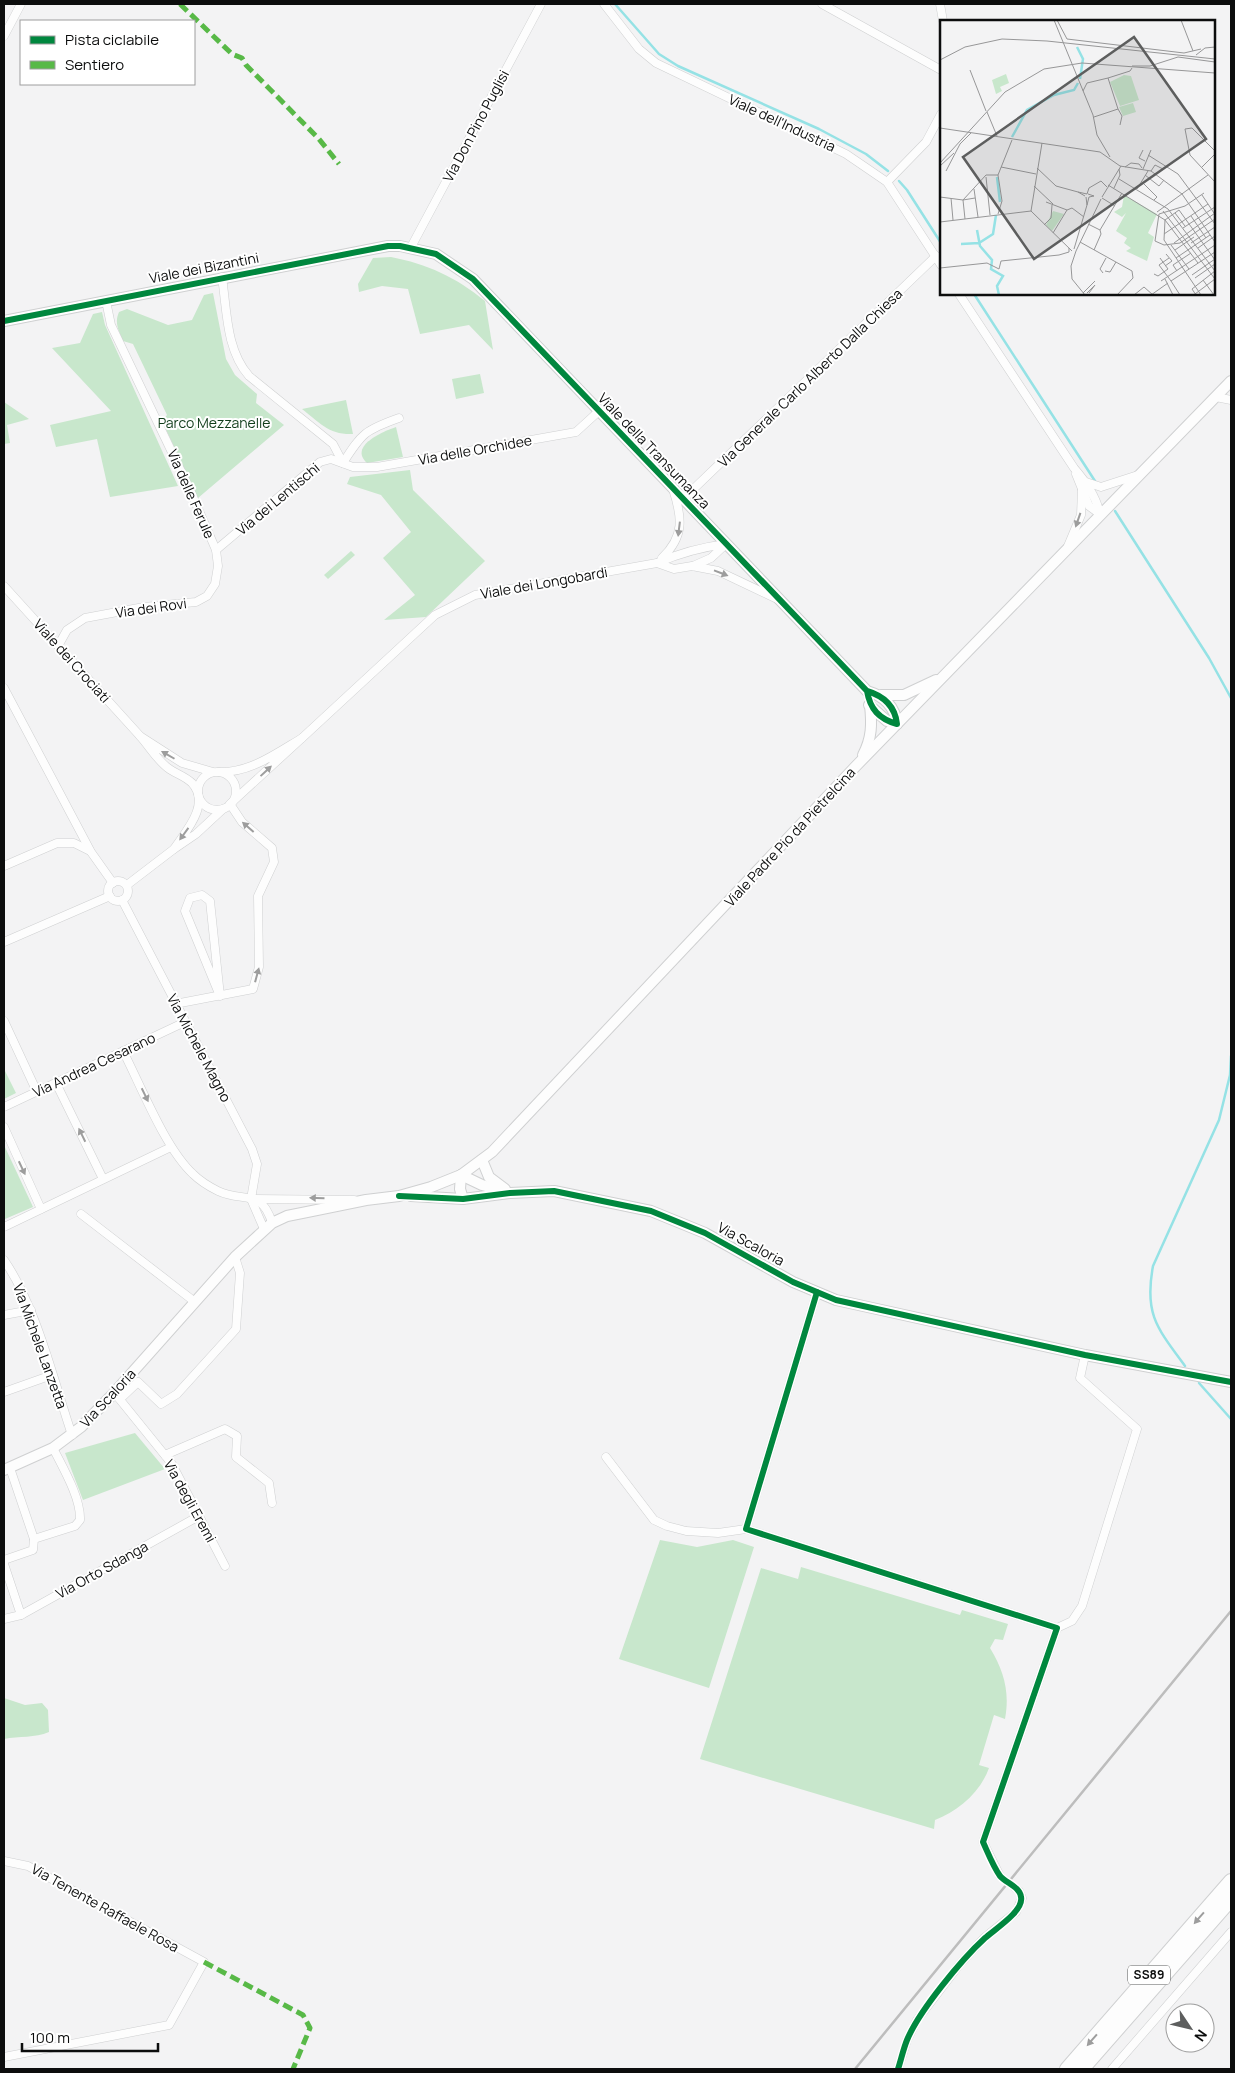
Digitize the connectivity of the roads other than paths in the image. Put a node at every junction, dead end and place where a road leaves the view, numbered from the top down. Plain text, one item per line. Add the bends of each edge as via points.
1 (21, 4) edge
2 (541, 4) edge
3 (604, 4) edge
4 (822, 4) edge
5 (940, 4) edge
6 (943, 20) edge
7 (4, 36) edge
8 (940, 69) edge
9 (940, 116) edge
10 (887, 182) junction
11 (410, 249) junction
12 (936, 256) junction
13 (940, 263) edge
14 (222, 277) junction
15 (960, 295) edge
16 (106, 301) junction
17 (4, 321) edge
18 (1231, 381) edge
19 (1216, 397) junction
20 (1231, 400) edge
21 (599, 411) junction
22 (399, 418) dead end
23 (344, 463) junction
24 (1074, 468) junction
25 (1138, 475) junction
26 (1086, 482) junction
27 (673, 488) junction
28 (1082, 490) junction
29 (683, 499) junction
30 (1100, 514) junction
31 (726, 544) junction
32 (1067, 548) junction
33 (216, 550) junction
34 (657, 563) junction
35 (692, 566) junction
36 (4, 586) edge
37 (780, 601) junction
38 (58, 646) junction
39 (943, 676) junction
40 (4, 688) edge
41 (867, 691) junction
42 (881, 695) junction
43 (870, 705) junction
44 (897, 724) junction
45 (140, 736) junction
46 (302, 738) junction
47 (855, 767) junction
48 (216, 772) junction
49 (198, 794) junction
50 (230, 804) junction
51 (223, 809) junction
52 (174, 849) junction
53 (91, 852) junction
54 (4, 866) edge
55 (113, 882) junction
56 (127, 885) junction
57 (110, 896) junction
58 (122, 900) junction
59 (4, 942) edge
60 (220, 996) junction
61 (176, 1004) junction
62 (4, 1021) edge
63 (185, 1022) junction
64 (123, 1051) junction
65 (56, 1083) junction
66 (37, 1092) junction
67 (4, 1107) edge
68 (4, 1127) edge
69 (171, 1147) junction
70 (482, 1160) junction
71 (461, 1175) junction
72 (103, 1179) junction
73 (510, 1192) junction
74 (400, 1196) junction
75 (463, 1198) junction
76 (251, 1199) junction
77 (366, 1200) junction
78 (41, 1209) junction
79 (81, 1214) dead end
80 (268, 1226) junction
81 (4, 1227) edge
82 (235, 1257) junction
83 (4, 1260) edge
84 (817, 1292) junction
85 (195, 1302) junction
86 (30, 1310) junction
87 (4, 1315) edge
88 (1085, 1355) junction
89 (52, 1375) junction
90 (1231, 1382) edge
91 (4, 1392) edge
92 (117, 1396) junction
93 (72, 1435) junction
94 (53, 1448) junction
95 (165, 1455) junction
96 (606, 1457) dead end
97 (7, 1469) edge
98 (272, 1503) dead end
99 (199, 1516) junction
100 (746, 1529) junction
101 (34, 1539) junction
102 (4, 1560) edge
103 (4, 1564) edge
104 (225, 1566) dead end
105 (21, 1615) junction
106 (4, 1619) edge
107 (1057, 1628) junction
108 (4, 1861) edge
109 (1000, 1876) tunnel mouth
110 (1231, 1881) edge
111 (1014, 1887) tunnel mouth
112 (1231, 1899) edge
113 (1231, 1932) edge
114 (4, 2057) edge
115 (898, 2069) edge
116 (1067, 2069) edge
117 (1082, 2069) edge
118 (1112, 2069) edge

1 - 7 street
2 - 11 street, Via Don Pino Puglisi
3 - 10 street, Viale dell'Industria via 639,49 656,63 846,154
4 - 8 street
5 - 6 street
9 - 10 street via 926,142
10 - 12 street, Viale dell'Industria
11 - 14 street, Viale dei Bizantini via 388,246
11 - 21 street, Viale della Transumanza via 436,254 473,279
12 - 13 street, Viale dell'Industria
12 - 29 street, Via Generale Carlo Alberto Dalla Chiesa
14 - 16 street, Viale dei Bizantini
14 - 23 street via 232,348 240,366 333,444
15 - 24 street
16 - 17 street, Viale dei Bizantini
16 - 33 street, Via delle Ferule via 111,325
18 - 19 street, Viale Padre Pio da Pietrelcina
19 - 20 street
19 - 25 street, Viale Padre Pio da Pietrelcina
21 - 23 street, Via delle Orchidee via 576,432 377,467 353,467
21 - 27 street, Viale della Transumanza
22 - 23 street via 375,426 359,438
23 - 33 street, Via dei Lentischi via 320,462
24 - 26 street
24 - 28 street
25 - 26 street via 1101,487
25 - 30 street, Viale Padre Pio da Pietrelcina
26 - 30 street via 1098,503
27 - 29 street, Viale della Transumanza
27 -> 34 street via 680,508 680,532 671,550
28 - 30 street via 1089,506
28 -> 32 street via 1081,515
29 - 31 street, Viale della Transumanza
30 - 32 street, Viale Padre Pio da Pietrelcina
31 - 34 street, Viale dei Longobardi via 703,547
31 - 35 street, Viale dei Longobardi via 711,558
31 - 37 street, Viale della Transumanza
32 - 39 street, Viale Padre Pio da Pietrelcina
33 - 38 street, Via dei Rovi via 215,584 207,596 196,602 84,618 67,630
34 - 35 street, Viale dei Longobardi via 674,569
34 - 46 street, Viale dei Longobardi via 475,594 435,615
35 -> 37 street, Viale dei Longobardi via 718,571
36 - 38 street, Viale dei Crociati
37 - 41 street, Viale della Transumanza
38 - 45 street, Viale dei Crociati
39 - 42 street via 904,695
39 - 44 street, Viale Padre Pio da Pietrelcina
40 - 53 street
41 - 42 street
41 - 43 street
42 - 44 street via 896,713
43 - 44 street via 887,722
43 - 47 street via 872,727 869,744
44 - 47 street, Viale Padre Pio da Pietrelcina
48 -> 45 street, Viale dei Crociati via 182,763
45 - 49 street, Viale dei Crociati via 168,768 191,782
46 - 48 street, Viale dei Longobardi via 254,765
50 -> 46 street, Viale dei Longobardi
47 - 70 street, Viale Padre Pio da Pietrelcina via 502,1143
48 - 49 street via 208,774 200,783
48 - 50 street via 230,777 236,788
49 - 51 street, Viale dei Crociati via 207,808
49 -> 52 street via 196,815
50 - 51 street
60 -> 50 street via 253,989 259,967 258,896 274,862 272,848 242,822
51 - 52 street
52 - 56 street
53 - 54 street via 74,843 58,843
53 - 55 street
55 - 56 street via 121,881
55 - 57 street via 108,888
56 - 58 street via 128,894
57 - 58 street via 116,901
57 - 59 street
58 - 61 street, Via Michele Magno
60 - 60 street via 210,902 202,895 190,898 184,911
60 - 61 street
61 - 63 street, Via Michele Magno
62 - 66 street
63 - 64 street, Via Andrea Cesarano
63 - 76 street, Via Michele Magno via 252,1149 257,1164
64 - 65 street, Via Andrea Cesarano
64 -> 69 street
65 - 66 street, Via Andrea Cesarano
72 -> 65 street
66 - 67 street, Via Andrea Cesarano
68 -> 78 street
69 - 72 street
69 - 76 street via 192,1174 219,1192
70 - 71 street, Via Scaloria
70 - 73 street via 489,1177
71 - 73 street, Via Scaloria via 482,1186
71 - 74 street, Via Scaloria
71 - 75 street
72 - 78 street
73 - 75 street, Via Scaloria
73 - 84 street, Via Scaloria via 554,1191 651,1211 705,1233
74 - 75 street, Via Scaloria
74 - 77 street, Via Scaloria
77 -> 76 street, Via Scaloria
76 - 80 street via 268,1210
77 - 80 street, Via Scaloria via 288,1216
78 - 81 street
79 - 85 street
80 - 82 street, Via Scaloria
82 - 85 street, Via Scaloria
82 - 92 street via 240,1273 236,1329 177,1394 161,1404 138,1382
83 - 86 street, Via Michele Lanzetta
84 - 88 street, Via Scaloria via 836,1300
84 - 100 street
85 - 92 street, Via Scaloria
86 - 87 street
86 - 89 street, Via Michele Lanzetta
88 - 90 street, Via Scaloria
88 - 107 street via 1080,1378 1137,1429 1082,1606 1072,1621
89 - 91 street
89 - 93 street, Via Michele Lanzetta
92 - 93 street, Via Scaloria
92 - 95 street, Via degli Eremi
93 - 94 street, Via Scaloria
94 - 97 street, Via Scaloria
94 - 101 street via 80,1511 80,1520 75,1526
95 - 98 street via 225,1429 236,1436 236,1456 270,1483
95 - 99 street, Via degli Eremi
96 - 100 street via 654,1520 686,1531 718,1533
97 - 101 street
99 - 104 street, Via degli Eremi
99 - 105 street, Via Orto Sdanga
100 - 107 street
101 - 102 street via 33,1550
103 - 105 street
105 - 106 street, Via Orto Sdanga
107 - 109 street via 982,1842
108 - 114 street, Via Tenente Raffaele Rosa via 28,1866 204,1962 169,2025
110 -> 116 highway, SS89
111 - 115 street via 1022,1898 1016,1912 984,1938 959,1965 917,2020
112 - 117 highway, SS89
113 - 118 street

